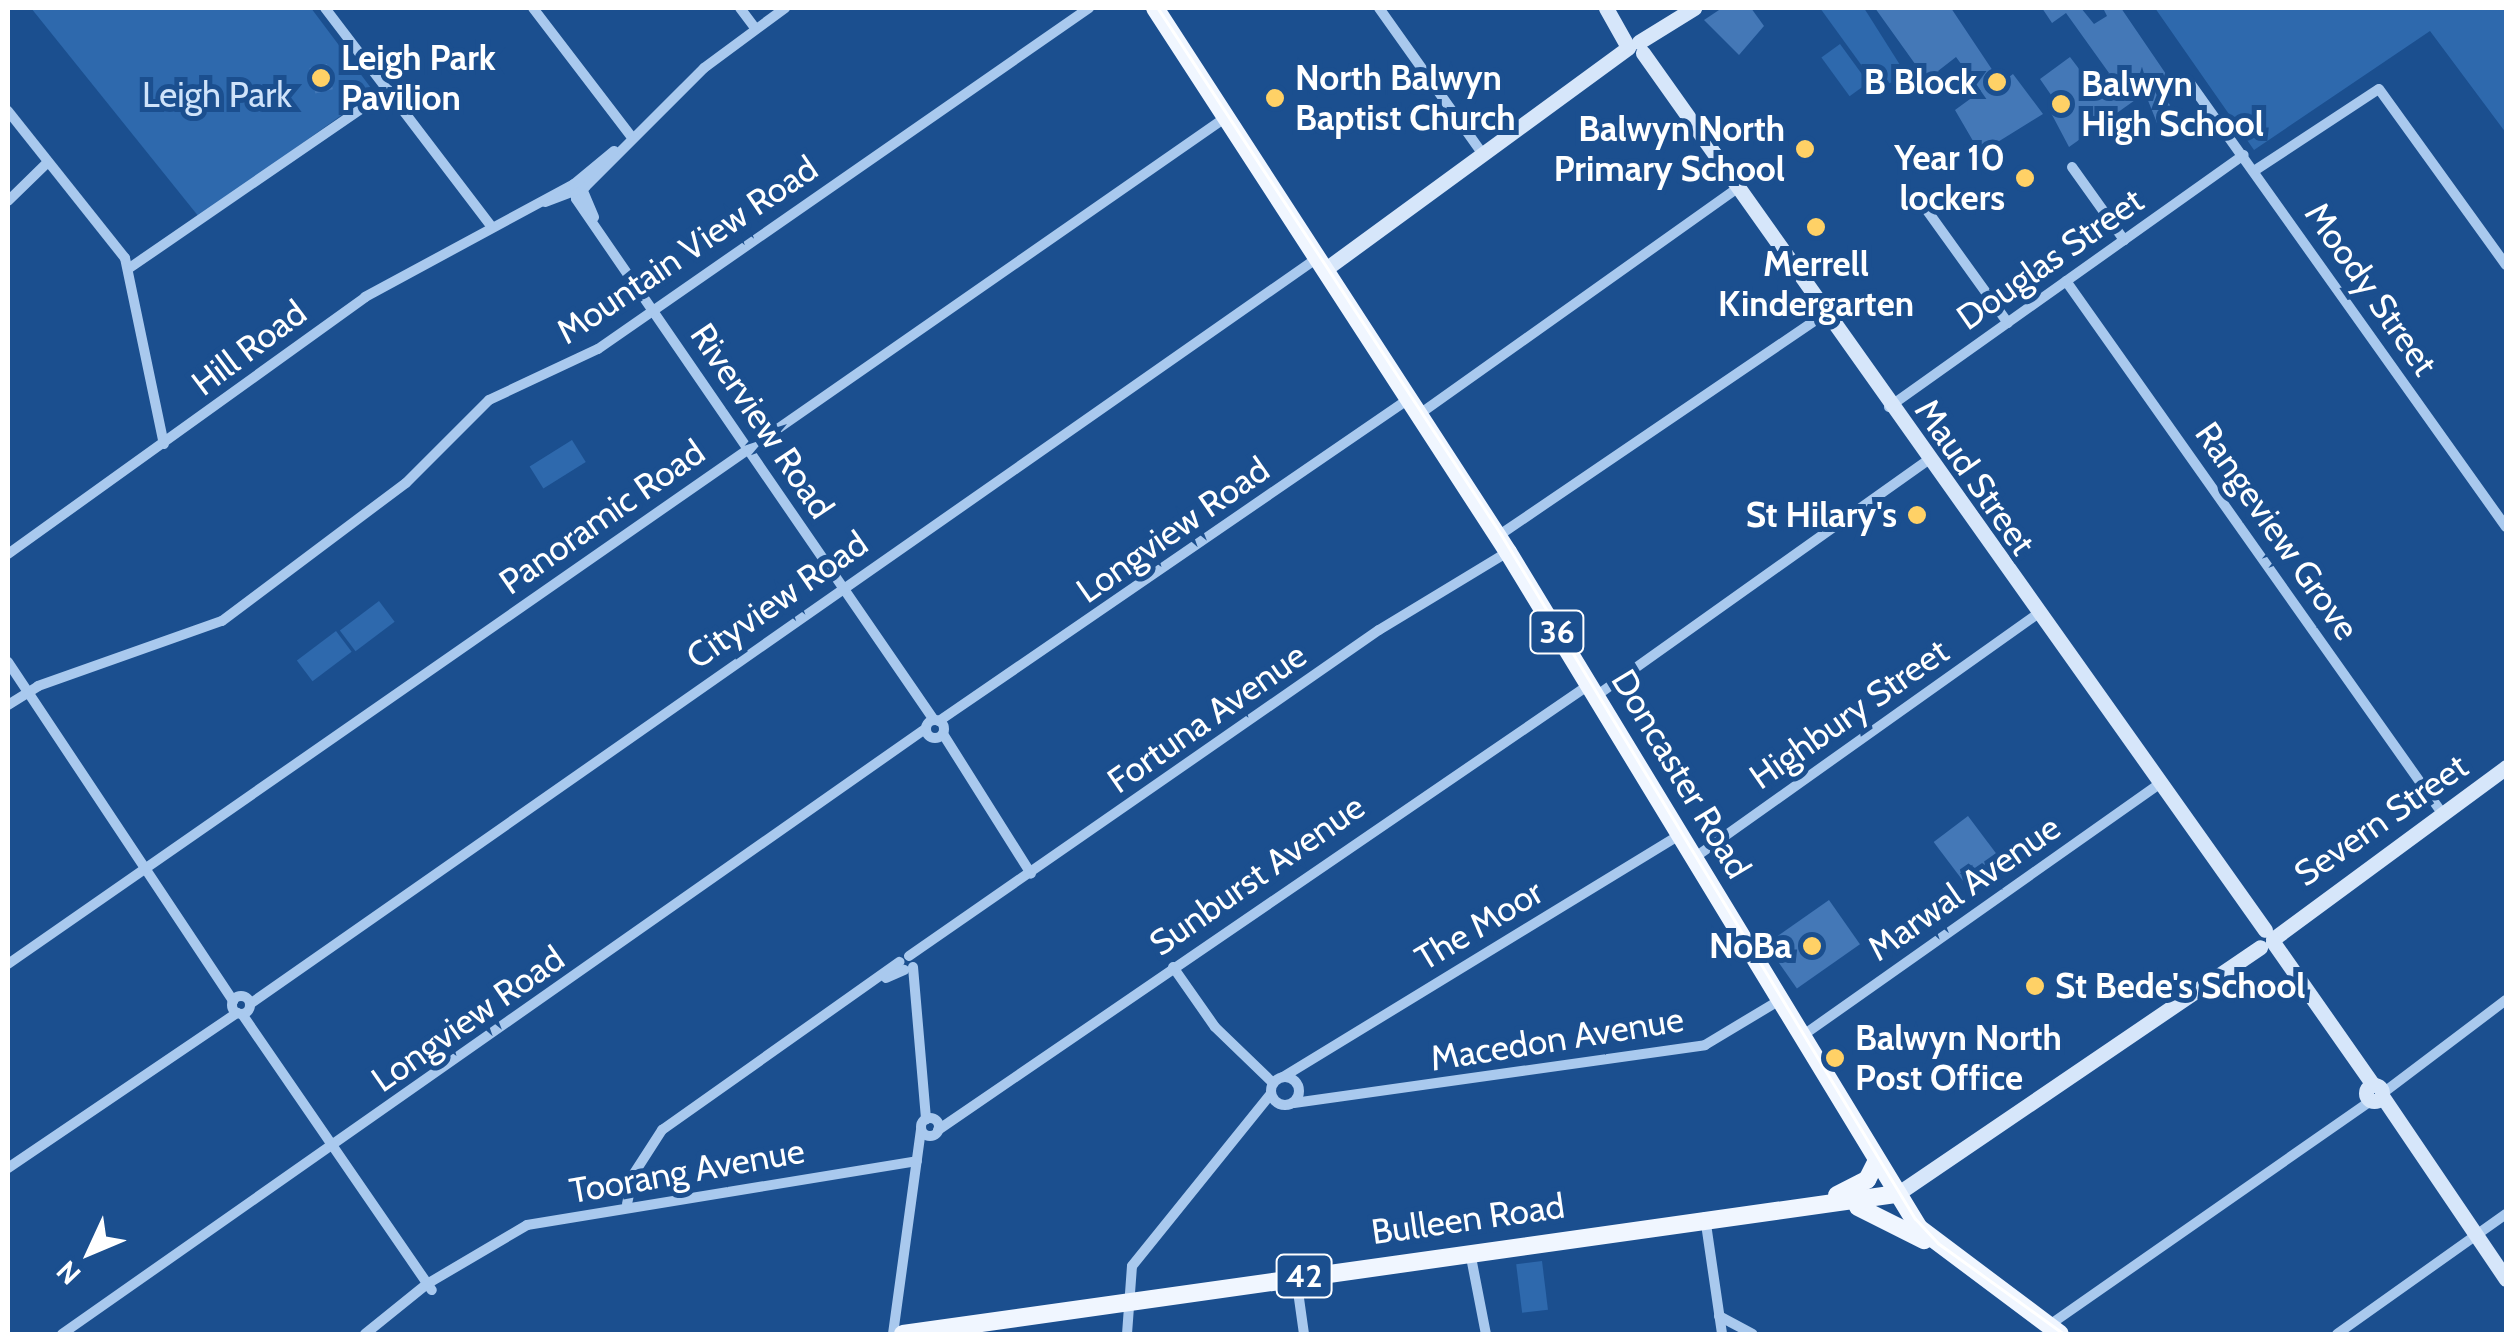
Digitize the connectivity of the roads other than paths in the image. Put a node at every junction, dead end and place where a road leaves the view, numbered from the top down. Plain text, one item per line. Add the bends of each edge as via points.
1 (326, 8) edge
2 (533, 8) edge
3 (740, 8) edge
4 (785, 8) edge
5 (1089, 8) edge
6 (1155, 8) edge
7 (1379, 8) edge
8 (1606, 8) edge
9 (1694, 8) edge
10 (756, 28) junction
11 (1636, 50) junction
12 (2190, 83) dead end
13 (388, 90) junction
14 (8, 112) edge
15 (1228, 116) junction
16 (630, 136) junction
17 (1484, 156) junction
18 (2242, 156) junction
19 (48, 162) junction
20 (2072, 167) dead end
21 (2254, 171) junction
22 (578, 188) junction
23 (1735, 190) junction
24 (8, 202) edge
25 (1922, 202) dead end
26 (492, 226) junction
27 (2124, 240) junction
28 (1323, 262) junction
29 (2506, 265) edge
30 (128, 269) junction
31 (2066, 282) junction
32 (654, 309) junction
33 (1824, 315) junction
34 (2008, 322) junction
35 (1416, 406) junction
36 (1888, 407) junction
37 (164, 444) junction
38 (748, 450) junction
39 (1927, 461) junction
40 (2506, 528) edge
41 (1503, 544) junction
42 (8, 554) edge
43 (841, 589) junction
44 (2036, 616) junction
45 (8, 662) edge
46 (1592, 690) junction
47 (29, 691) junction
48 (8, 705) edge
49 (934, 729) junction
50 (2506, 768) edge
51 (2156, 786) junction
52 (2442, 813) junction
53 (1680, 835) junction
54 (1694, 858) junction
55 (148, 866) junction
56 (1031, 874) junction
57 (2264, 939) junction
58 (8, 964) edge
59 (907, 964) junction
60 (1173, 967) junction
61 (1780, 1000) junction
62 (2506, 1000) edge
63 (241, 1005) junction
64 (1802, 1036) junction
65 (1280, 1082) junction
66 (2374, 1093) junction
67 (1292, 1101) junction
68 (1254, 1120) junction
69 (931, 1125) junction
70 (334, 1146) junction
71 (1877, 1160) junction
72 (917, 1161) junction
73 (8, 1168) edge
74 (1898, 1194) junction
75 (1831, 1198) junction
76 (626, 1204) junction
77 (2506, 1214) edge
78 (1706, 1216) junction
79 (2476, 1236) junction
80 (1470, 1252) junction
81 (1946, 1253) junction
82 (1296, 1277) junction
83 (2506, 1279) edge
84 (429, 1287) junction
85 (1126, 1302) junction
86 (1720, 1316) junction
87 (2054, 1330) edge
88 (62, 1334) edge
89 (365, 1334) edge
90 (893, 1334) edge
91 (903, 1334) edge
92 (1128, 1334) edge
93 (1304, 1334) edge
94 (1486, 1334) edge
95 (1724, 1334) edge
96 (1752, 1334) edge
97 (2337, 1334) edge

1 - 13 street
2 - 16 street
3 - 10 street
4 - 10 street, Hill Road
5 - 32 street, Mountain View Road
6 - 15 main road, Doncaster Road / 36
7 - 17 street
8 - 11 street, Maud Street
9 - 11 street
10 - 16 street, Hill Road
11 - 17 street
11 - 23 street, Maud Street
12 - 18 street, Moody Street
13 - 26 street
13 - 30 street
14 - 19 street
15 - 28 main road, Doncaster Road / 36
15 - 38 street, Panoramic Road
16 - 22 street, Hill Road
17 - 28 street
18 - 21 street, Moody Street
18 - 27 street, Douglas Street
19 - 24 street
19 - 30 street
20 - 27 street
21 - 29 street via 2376,88
21 - 40 street, Moody Street
22 - 26 street, Hill Road
22 - 32 street, Riverview Road
23 - 33 street, Maud Street
23 - 35 street, Longview Road
25 - 34 street
26 - 37 street, Hill Road via 375,290
27 - 31 street, Douglas Street
28 - 35 main road, Doncaster Road / 36
28 - 43 street, Cityview Road
30 - 37 street
31 - 34 street, Douglas Street
31 - 52 street, Rangeview Grove
32 - 38 street, Riverview Road
32 - 47 street, Mountain View Road via 586,356 489,400 406,483 222,621
33 - 36 street, Maud Street
33 - 41 street, Fortuna Avenue
34 - 36 street, Douglas Street
35 - 41 main road, Doncaster Road / 36
35 - 49 street, Longview Road
36 - 39 street, Maud Street
37 - 42 street, Hill Road
38 - 43 street, Riverview Road
38 - 55 street, Panoramic Road
39 - 44 street, Maud Street
39 - 46 street, Sunburst Avenue
41 - 46 main road, Doncaster Road / 36
41 - 56 street, Fortuna Avenue
43 - 49 street, Riverview Road
43 - 63 street, Cityview Road
44 - 51 street, Maud Street
44 - 54 street, Highbury Street
45 - 47 street
46 - 53 main road, Doncaster Road / 36
46 - 60 street, Sunburst Avenue
47 - 48 street, Mountain View Road
47 - 55 street
49 - 56 street, Riverview Road
49 - 70 street, Longview Road
50 - 52 street, Severn Street
51 - 57 street, Maud Street
51 - 64 street, Marwal Avenue
52 - 57 street, Severn Street
53 - 54 main road, Doncaster Road / 36
53 - 65 street, The Moor
54 - 61 main road, Doncaster Road / 36
55 - 58 street, Panoramic Road
55 - 63 street
56 - 59 street, Fortuna Avenue
57 - 66 street, Maud Street
57 - 74 street, Severn Street
59 - 69 street
59 - 76 street, Fortuna Avenue via 662,1130 633,1175
60 - 65 street via 1215,1027
60 - 69 street, Sunburst Avenue via 959,1114
61 - 64 main road, Doncaster Road / 36
61 - 67 street, Macedon Avenue via 1705,1044
62 - 66 street
63 - 70 street
63 - 73 street, Cityview Road
64 - 71 main road, Doncaster Road / 36
65 - 67 street
65 - 67 street
65 - 68 street, Macedon Avenue
66 - 79 street, Maud Street
66 - 87 street
67 - 68 street, Macedon Avenue
68 - 85 street, Macedon Avenue via 1132,1266
69 - 72 street
70 - 84 street
70 - 88 street, Longview Road
71 - 74 main road, Doncaster Road / 36
71 - 75 main road via 1868,1180
72 - 76 street, Toorang Avenue
72 - 90 street
74 - 75 main road, Bulleen Road / 42 via 1874,1203
74 - 81 main road, Doncaster Road / 36
75 - 78 main road, Bulleen Road / 42
75 - 81 main road via 1876,1213
76 - 84 street, Toorang Avenue via 527,1226
77 - 79 street
78 - 80 main road, Bulleen Road / 42
78 - 86 street
79 - 83 street, Maud Street
79 - 97 street
80 - 82 main road, Bulleen Road / 42
80 - 94 street
81 - 87 main road, Doncaster Road / 36
82 - 85 main road, Bulleen Road / 42
82 - 93 street
84 - 89 street, Toorang Avenue
85 - 91 main road, Bulleen Road / 42
85 - 92 street
86 - 95 street
86 - 96 street
95 - 96 street

